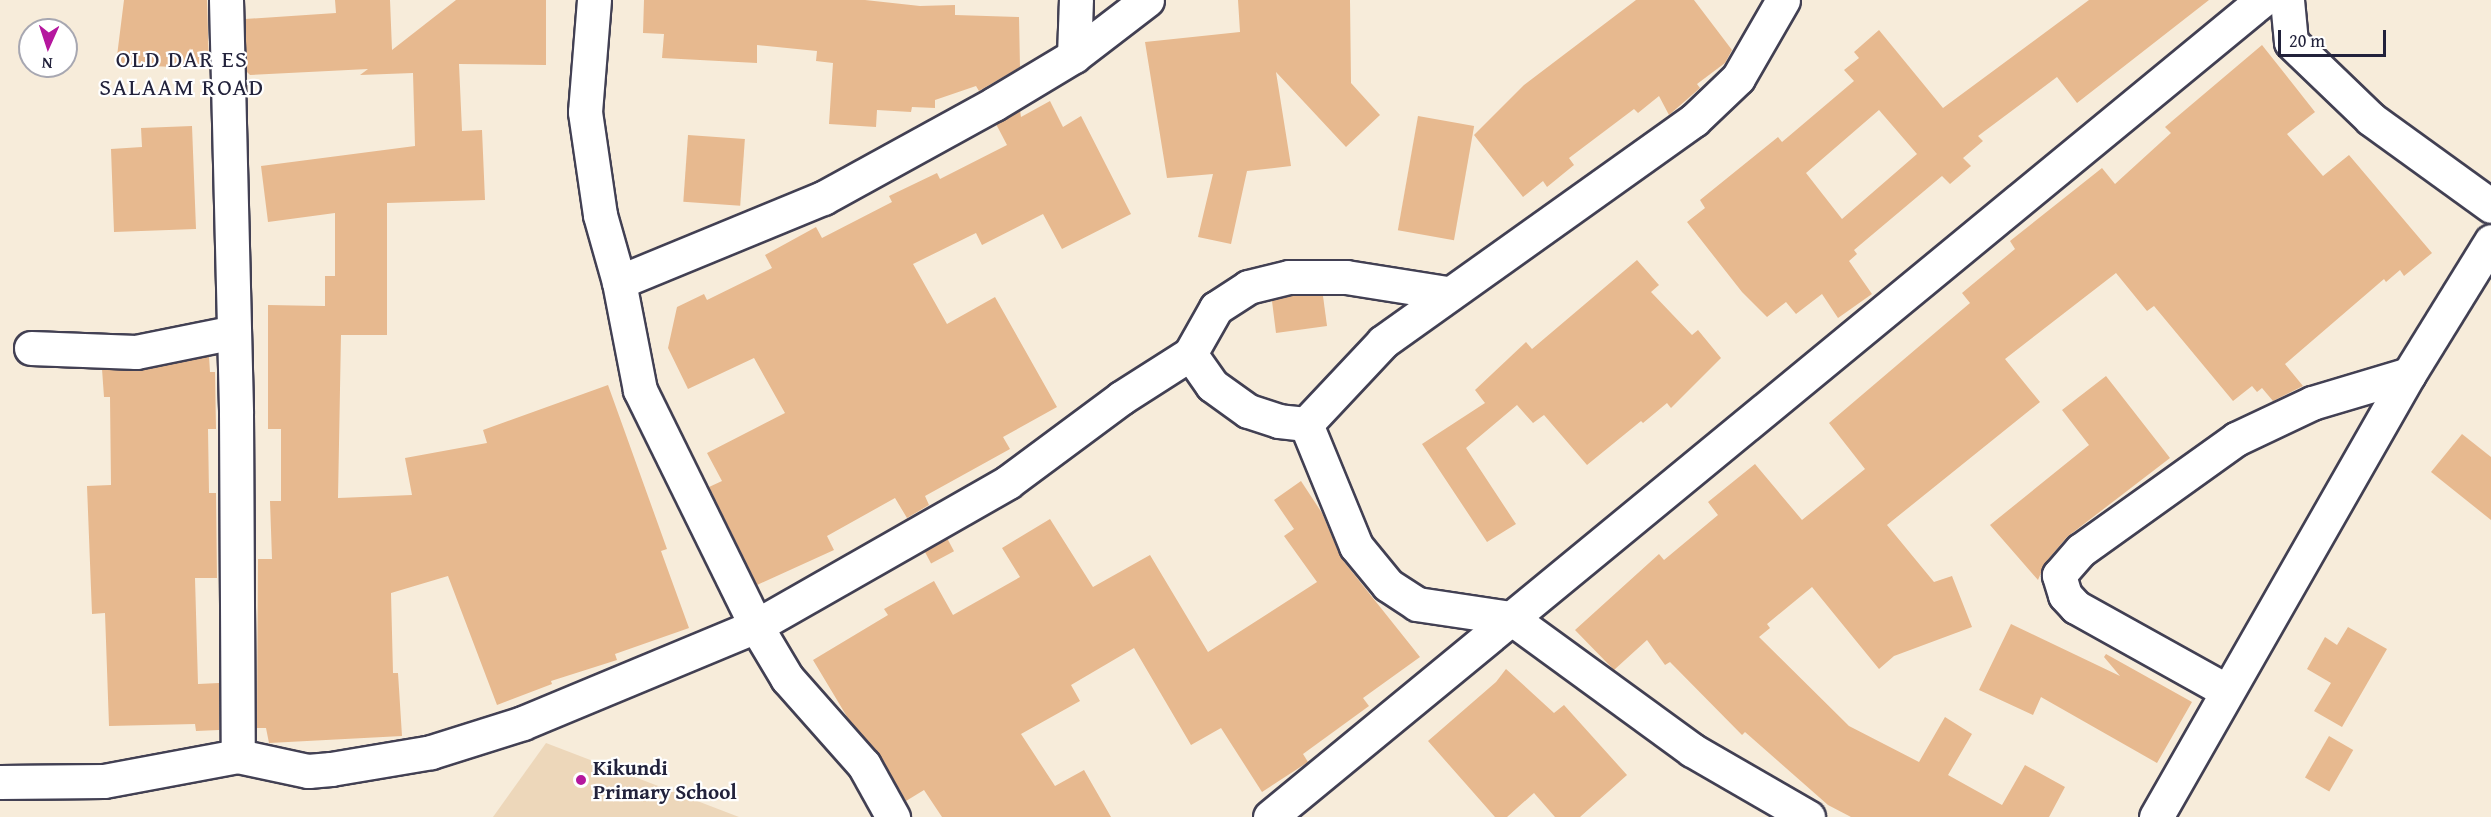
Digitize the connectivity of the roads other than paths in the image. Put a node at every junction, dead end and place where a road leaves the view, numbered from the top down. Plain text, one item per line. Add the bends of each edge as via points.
1 (226, 0) edge
2 (594, 0) edge
3 (1076, 0) edge
4 (1147, 0) edge
5 (1784, 0) edge
6 (2262, 0) edge
7 (2287, 0) edge
8 (1074, 56) junction
9 (2491, 206) edge
10 (2491, 241) edge
11 (618, 282) junction
12 (1447, 293) junction
13 (234, 332) junction
14 (31, 348) dead end
15 (1190, 354) junction
16 (2409, 374) junction
17 (1306, 424) junction
18 (1511, 618) junction
19 (756, 626) junction
20 (2227, 691) junction
21 (238, 756) junction
22 (0, 782) edge
23 (893, 817) edge
24 (1270, 817) edge
25 (1808, 817) edge
26 (2156, 817) edge

1 - 13 street
2 - 11 street via 585,112 600,215
3 - 8 street
4 - 8 street
5 - 12 street via 1738,78 1694,120 1605,187
6 - 18 street
7 - 9 street via 2291,42 2371,119
8 - 11 street via 823,198
10 - 16 street
11 - 19 street via 640,390
12 - 15 street via 1346,278 1298,276 1268,281 1230,296 1216,308
12 - 17 street via 1383,342
13 - 14 street via 136,352
13 - 21 street
15 - 17 street via 1212,385 1234,402 1279,421
15 - 19 street via 1120,398 1008,482
16 - 20 street
16 - 20 street via 2312,403 2236,439 2081,550 2059,575 2065,595 2076,607
17 - 18 street via 1356,546 1388,585 1417,604
18 - 24 street
18 - 25 street via 1692,750
19 - 21 street via 573,704 431,752 308,771
19 - 23 street via 787,678 864,765
20 - 26 street
21 - 22 street via 104,781

